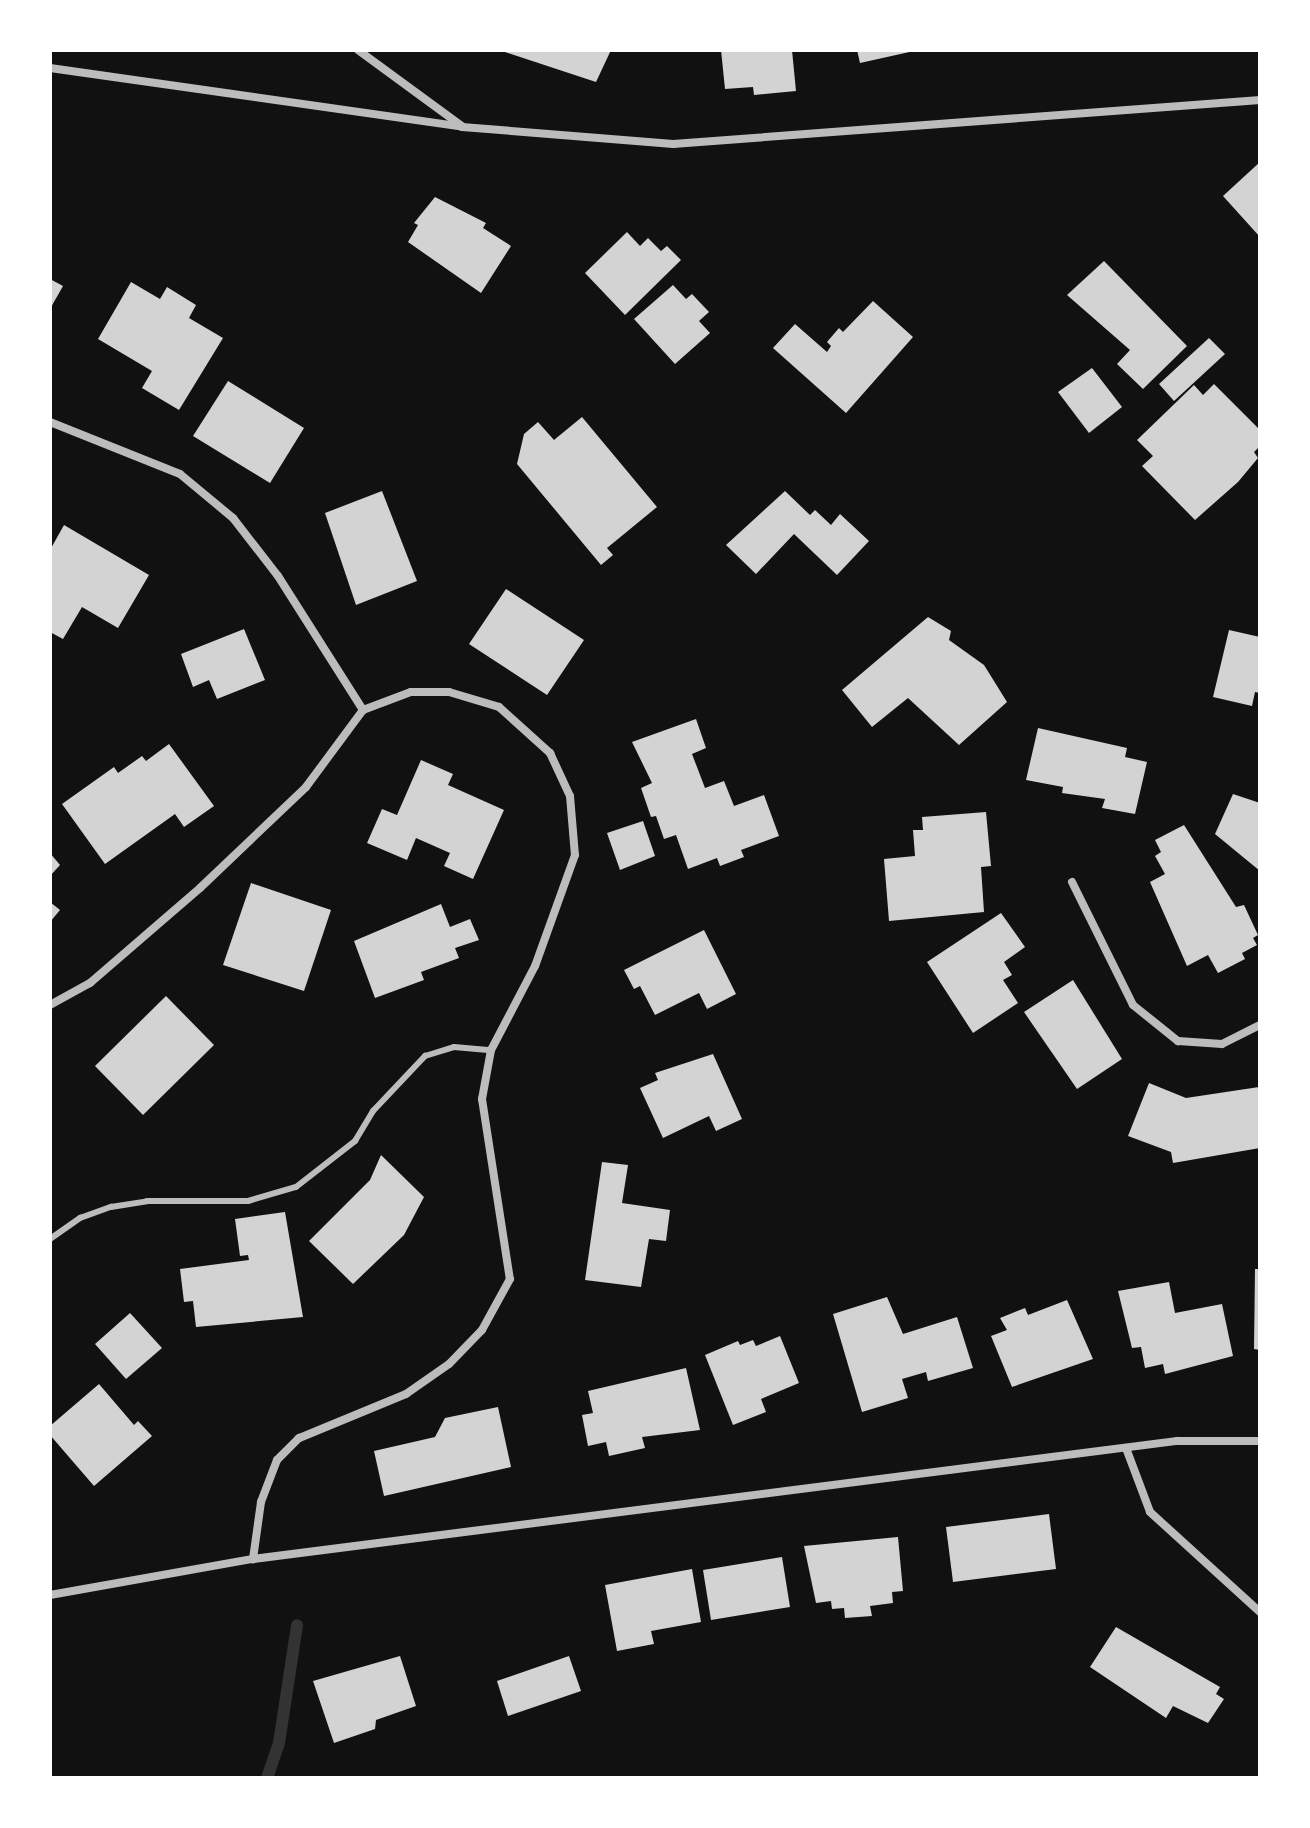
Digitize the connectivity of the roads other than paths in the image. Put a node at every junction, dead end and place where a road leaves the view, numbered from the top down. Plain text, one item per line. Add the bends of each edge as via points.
1 (358, 50) edge
2 (50, 68) edge
3 (1260, 100) edge
4 (462, 127) junction
5 (50, 422) edge
6 (363, 710) junction
7 (1072, 882) dead end
8 (50, 1005) edge
9 (1260, 1025) edge
10 (491, 1050) junction
11 (50, 1239) edge
12 (1260, 1441) edge
13 (1126, 1448) junction
14 (253, 1559) junction
15 (50, 1595) edge
16 (1260, 1612) edge

1 - 4 street
2 - 4 street
3 - 4 street via 673,144
5 - 6 street via 180,474 233,518 278,576
6 - 8 street via 306,787 200,888 90,983
6 - 10 street via 411,692 449,692 499,707 550,753 570,796 575,855 535,966
7 - 9 street via 1133,1005 1178,1041 1222,1044
10 - 11 lane via 454,1047 425,1056 373,1111 355,1141 296,1187 248,1201 147,1201 111,1207 80,1218
10 - 14 street via 482,1099 510,1279 482,1330 449,1364 406,1394 299,1438 277,1460 261,1502
12 - 13 street via 1177,1441
13 - 14 street
13 - 16 street via 1150,1512
14 - 15 street

